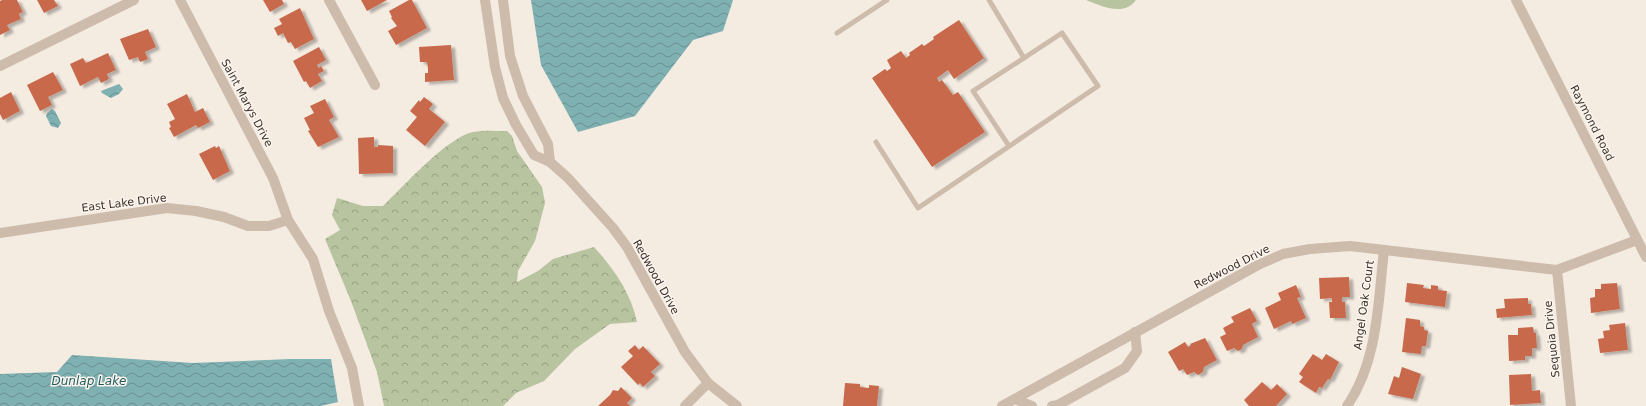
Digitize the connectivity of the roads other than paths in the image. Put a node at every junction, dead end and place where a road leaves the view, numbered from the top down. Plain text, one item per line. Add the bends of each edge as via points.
1 (134, 0) edge
2 (180, 0) edge
3 (329, 0) edge
4 (485, 0) edge
5 (503, 0) edge
6 (887, 0) edge
7 (988, 0) edge
8 (1516, 0) edge
9 (837, 33) dead end
10 (1024, 58) junction
11 (0, 66) edge
12 (374, 85) dead end
13 (876, 142) dead end
14 (1009, 146) junction
15 (550, 162) junction
16 (288, 220) junction
17 (0, 233) edge
18 (1637, 240) junction
19 (1384, 250) junction
20 (1646, 257) edge
21 (1557, 270) junction
22 (1135, 332) junction
23 (708, 383) junction
24 (1015, 399) junction
25 (359, 406) edge
26 (685, 406) edge
27 (737, 406) edge
28 (1002, 406) edge
29 (1032, 406) edge
30 (1052, 406) edge
31 (1347, 406) edge
32 (1571, 406) edge

1 - 11 street
2 - 16 street, Saint Marys Drive via 273,178
3 - 12 street
4 - 15 street, Redwood Drive via 495,67 503,98 534,154
5 - 15 street via 510,56 523,96 548,144
6 - 9 lane
7 - 10 lane
8 - 18 street, Raymond Road
10 - 14 lane via 973,91
10 - 14 lane via 1062,33 1098,86
13 - 14 lane via 918,208
15 - 23 street, Redwood Drive via 583,193 627,247 682,346
16 - 17 street, East Lake Drive via 269,226 248,226 224,217 167,208
16 - 25 street via 313,259 329,311 352,368
18 - 20 street, Raymond Road
18 - 21 street, Redwood Drive
19 - 21 street, Redwood Drive
19 - 22 street, Redwood Drive via 1331,246 1283,254
19 - 31 street, Angel Oak Court via 1371,352 1359,385
21 - 32 street, Sequoia Drive
22 - 24 street, Redwood Drive
22 - 30 street via 1137,351 1125,368
23 - 26 street
23 - 27 street, Redwood Drive
24 - 28 street, Redwood Drive
24 - 29 street

